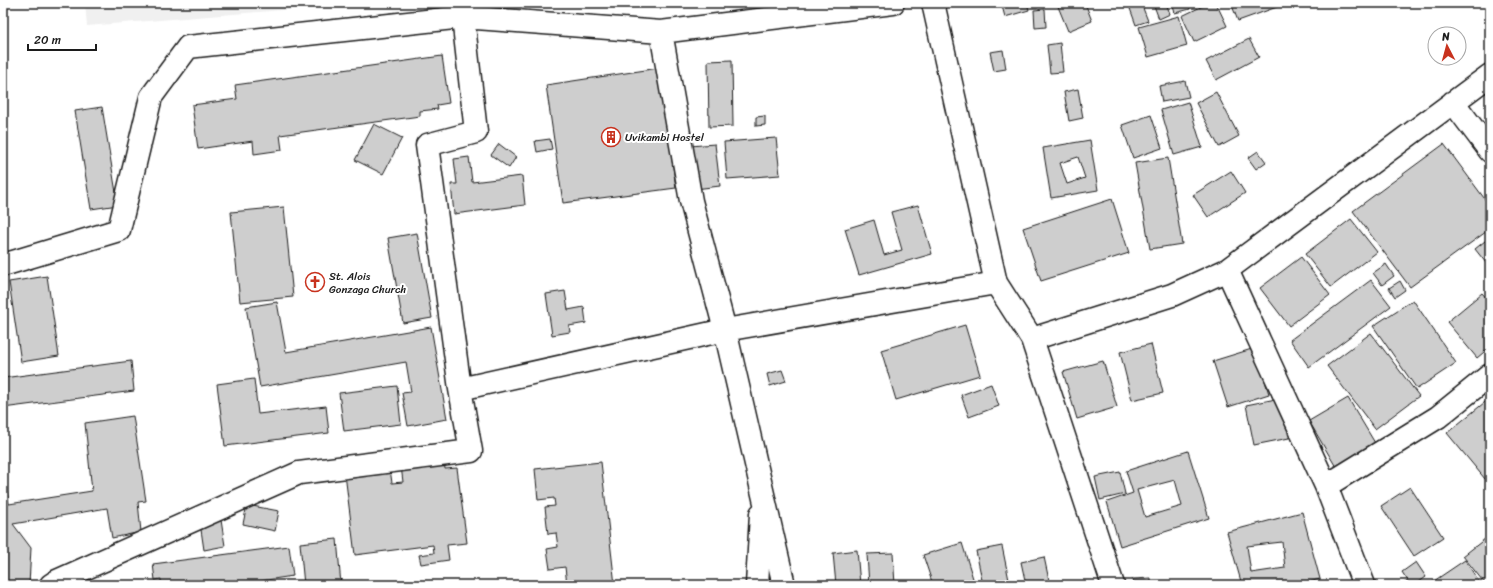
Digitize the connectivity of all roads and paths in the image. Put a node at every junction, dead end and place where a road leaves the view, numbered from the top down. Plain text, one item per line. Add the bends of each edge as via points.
1 (893, 3) edge
2 (933, 3) edge
3 (463, 17) junction
4 (661, 32) junction
5 (1490, 75) edge
6 (1454, 102) junction
7 (1490, 151) edge
8 (3, 265) edge
9 (1227, 270) junction
10 (996, 284) junction
11 (725, 330) junction
12 (1032, 339) junction
13 (1490, 375) edge
14 (460, 389) junction
15 (1326, 486) junction
16 (763, 489) junction
17 (51, 585) edge
18 (757, 585) edge
19 (784, 585) edge
20 (1113, 585) edge
21 (1364, 585) edge

1 - 4 street
2 - 10 street
3 - 4 street
3 - 8 street via 188,47 151,97 119,230
3 - 14 street via 476,132 427,145
4 - 11 street via 691,201
5 - 6 street
6 - 7 street
6 - 9 street
9 - 12 street via 1172,296
9 - 15 street
10 - 11 street
10 - 12 street
11 - 14 street
11 - 16 street
12 - 20 street
13 - 15 street via 1438,417
14 - 17 street via 471,451 299,473
15 - 21 street
16 - 18 street
16 - 19 street

